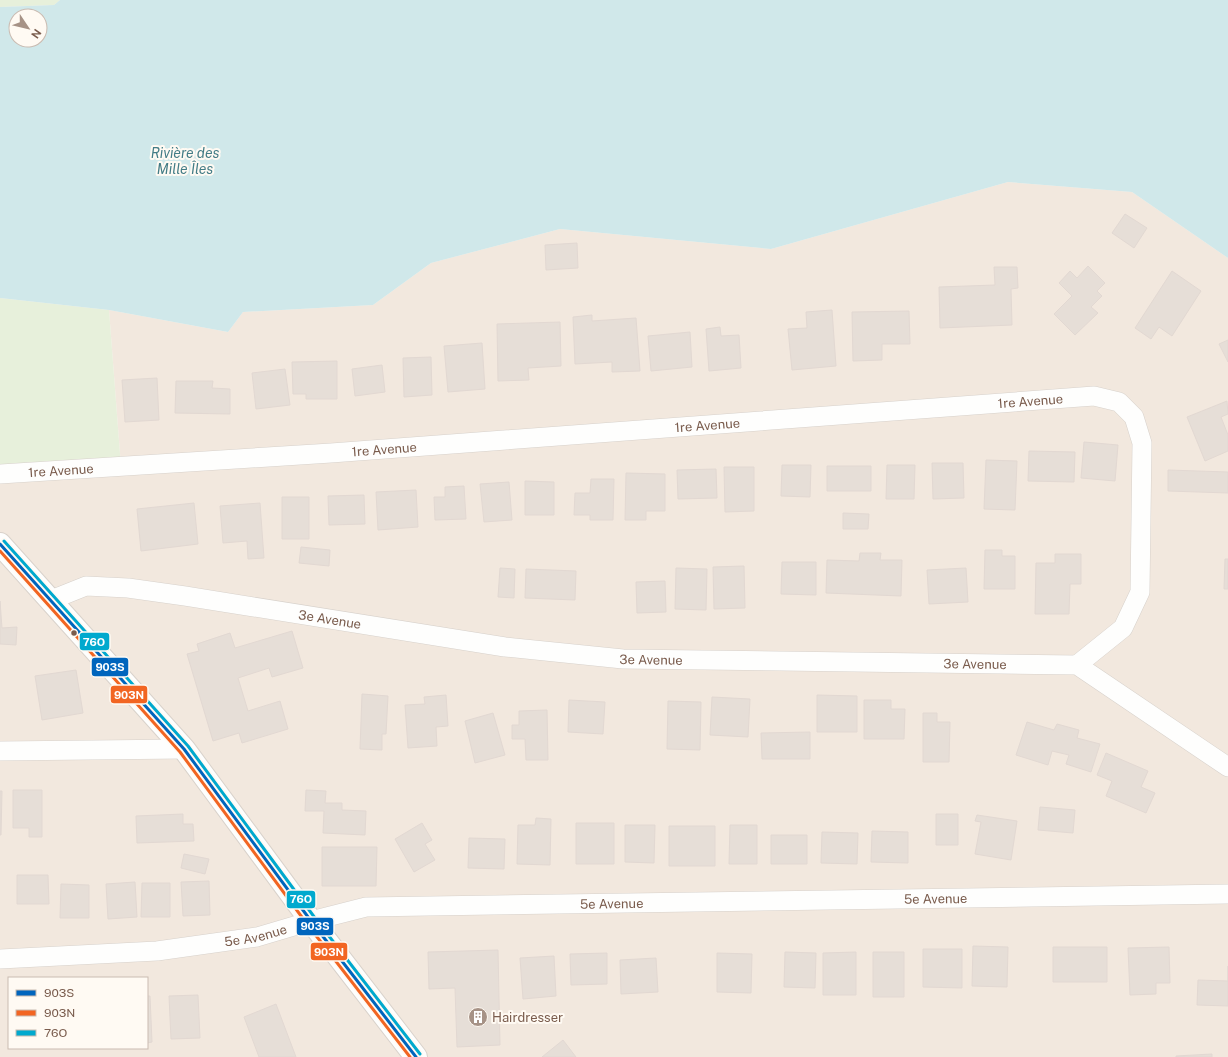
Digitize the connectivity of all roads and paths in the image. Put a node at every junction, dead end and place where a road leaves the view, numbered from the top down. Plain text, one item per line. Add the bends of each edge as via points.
1 (0, 474) edge
2 (0, 544) edge
3 (51, 600) junction
4 (1077, 665) junction
5 (184, 748) junction
6 (0, 751) edge
7 (1228, 767) edge
8 (1228, 894) edge
9 (311, 921) junction
10 (0, 959) edge
11 (416, 1057) edge

1 - 4 street, 1re Avenue via 330,453 1094,396 1119,402 1134,417 1142,443 1140,592 1123,628
2 - 3 street
3 - 4 street, 3e Avenue via 86,586 128,588 505,647 623,659
3 - 5 street
4 - 7 street
5 - 6 street
5 - 9 street
8 - 9 street, 5e Avenue via 366,907
9 - 10 street, 5e Avenue via 257,937 157,951
9 - 11 street

